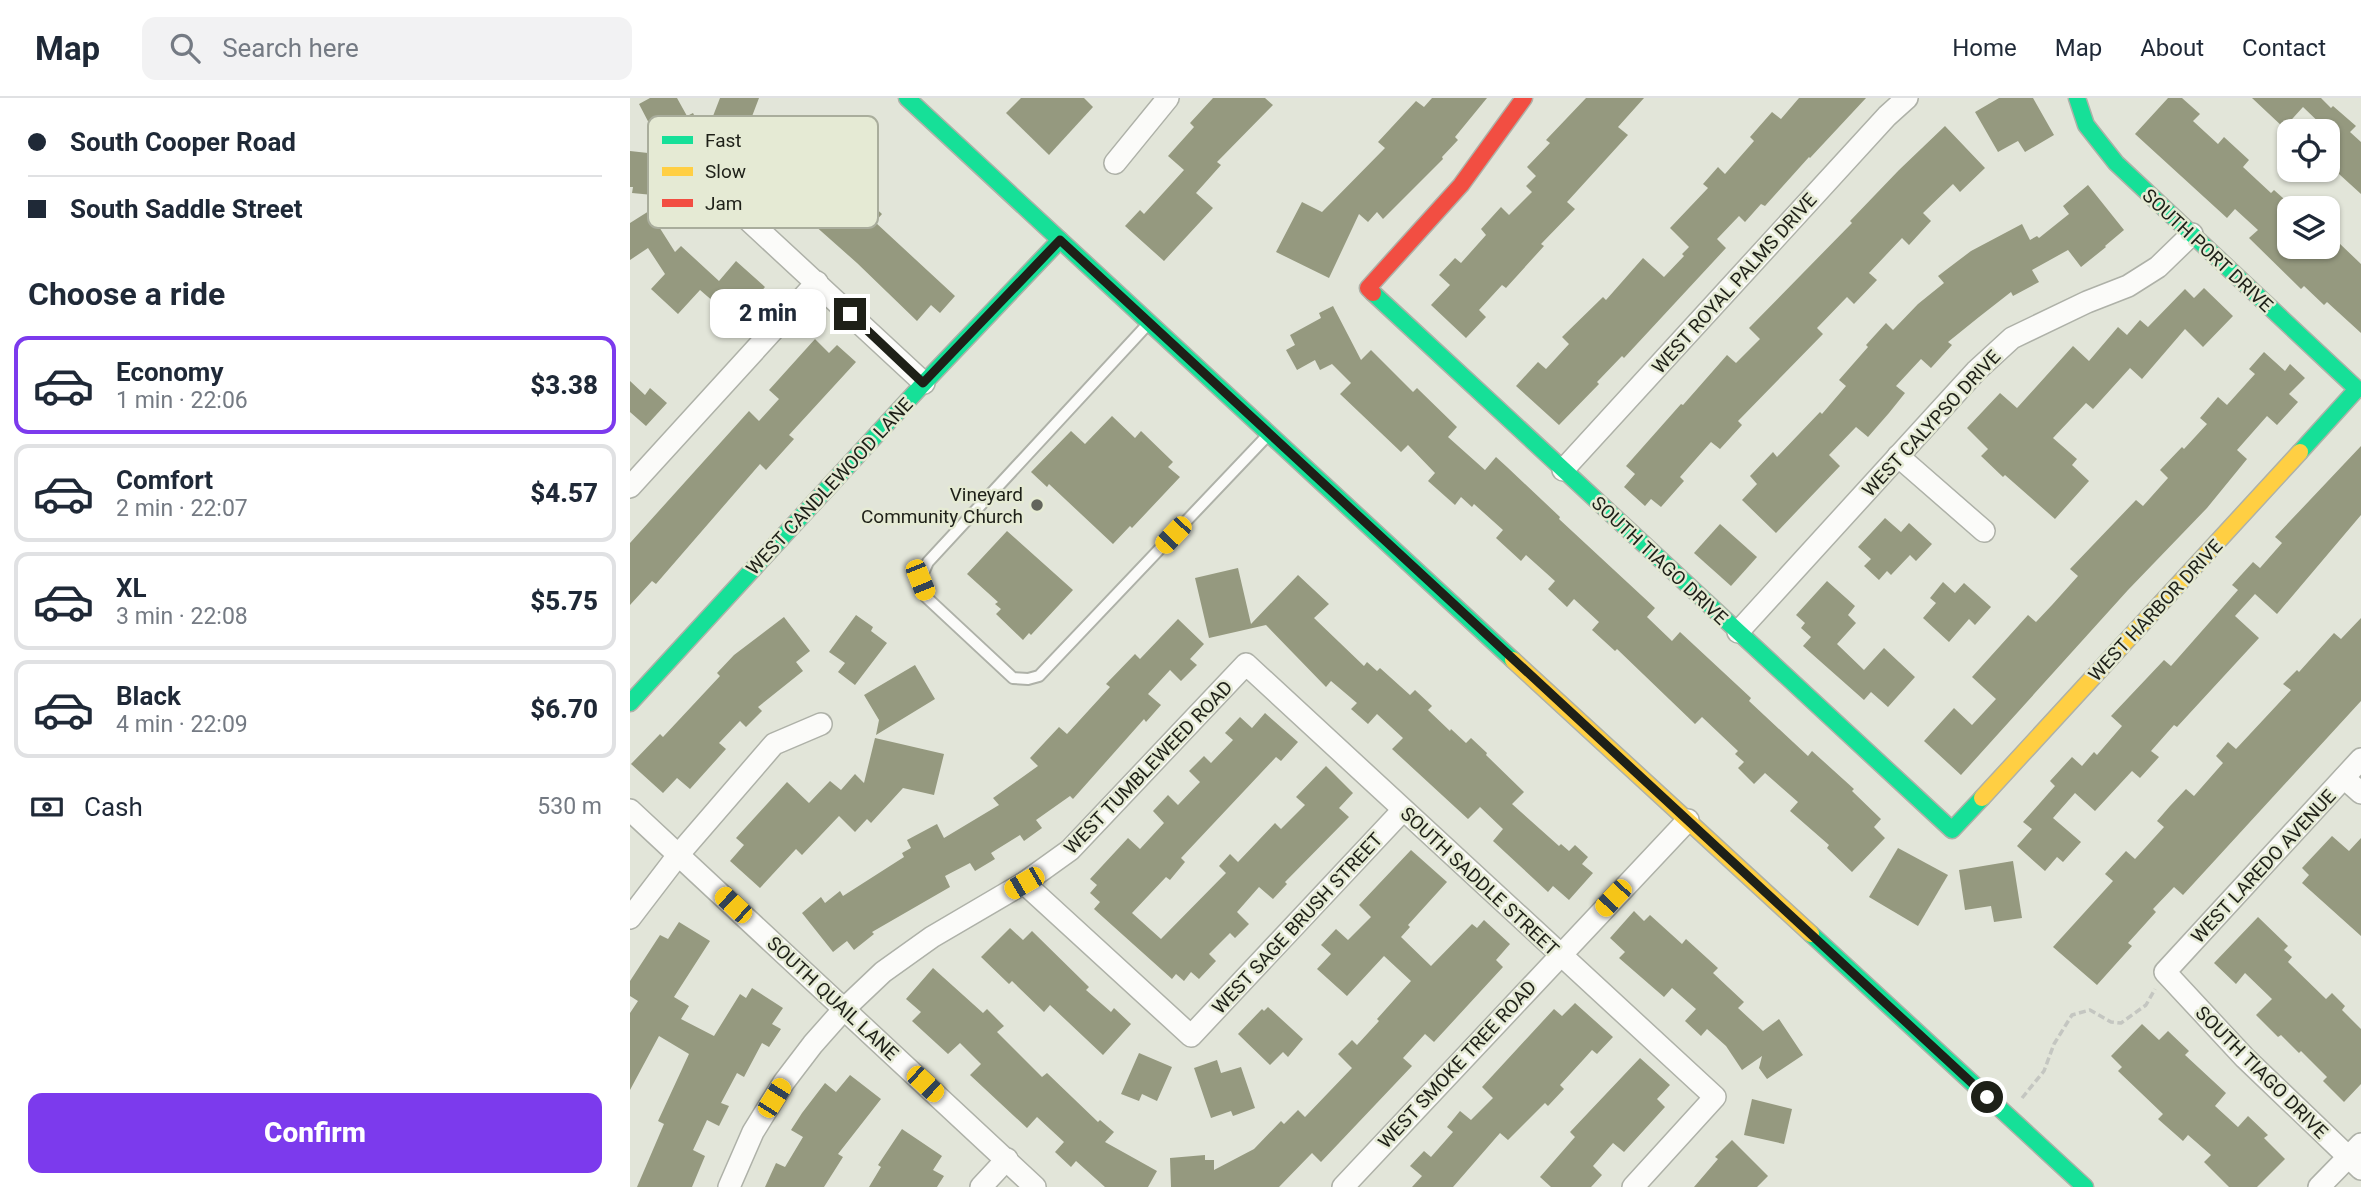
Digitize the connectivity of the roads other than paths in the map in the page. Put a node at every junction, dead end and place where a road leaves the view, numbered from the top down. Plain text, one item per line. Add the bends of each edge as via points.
1 (907, 98) edge
2 (1168, 98) edge
3 (1524, 98) edge
4 (1907, 98) edge
5 (2077, 98) edge
6 (1115, 163) dead end
7 (757, 228) edge
8 (2192, 234) junction
9 (1060, 240) junction
10 (817, 282) junction
11 (1149, 324) junction
12 (923, 383) junction
13 (2357, 389) joint
14 (1269, 434) junction
15 (1898, 456) junction
16 (1563, 471) junction
17 (630, 487) edge
18 (1984, 531) dead end
19 (1738, 632) junction
20 (1246, 664) joint
21 (630, 703) edge
22 (821, 724) dead end
23 (2361, 759) edge
24 (2344, 778) junction
25 (2361, 793) edge
26 (630, 810) edge
27 (1403, 810) junction
28 (1688, 820) junction
29 (1952, 831) joint
30 (679, 854) junction
31 (1024, 883) junction
32 (630, 918) edge
33 (1560, 955) junction
34 (2165, 972) joint
35 (844, 1009) junction
36 (2356, 1157) edge
37 (1007, 1160) junction
38 (1346, 1186) edge
39 (729, 1187) edge
40 (981, 1187) edge
41 (1035, 1187) edge
42 (1633, 1187) edge
43 (2085, 1187) edge
44 (2319, 1187) edge

1 - 9 street
2 - 6 street
3 - 16 street, SOUTH TIAGO DRIVE via 1461,184 1368,288
4 - 16 street, WEST ROYAL PALMS DRIVE
5 - 8 street, SOUTH PORT DRIVE via 2078,111 2094,140
7 - 10 street
8 - 13 street, SOUTH PORT DRIVE
8 - 15 street, WEST CALYPSO DRIVE via 2158,267 2128,286 2012,338
9 - 11 street
9 - 12 street, WEST CANDLEWOOD LANE
10 - 12 street
10 - 17 street
11 - 14 street
11 - 14 lane via 928,562 920,580 926,597 1013,678 1039,677
12 - 21 street, WEST CANDLEWOOD LANE
13 - 29 street, WEST HARBOR DRIVE
14 - 28 street
15 - 18 street
15 - 19 street, WEST CALYPSO DRIVE
16 - 19 street, SOUTH TIAGO DRIVE
19 - 29 street, SOUTH TIAGO DRIVE
20 - 27 street, SOUTH SADDLE STREET
20 - 31 street, WEST TUMBLEWEED ROAD via 1070,850
22 - 30 street via 774,744
23 - 24 street, WEST LAREDO AVENUE
24 - 25 street
24 - 34 street, WEST LAREDO AVENUE
26 - 30 street, SOUTH QUAIL LANE
27 - 31 street, WEST SAGE BRUSH STREET via 1191,1036
27 - 33 street, SOUTH SADDLE STREET
28 - 33 street, WEST SMOKE TREE ROAD
28 - 43 street
30 - 32 street
30 - 35 street, SOUTH QUAIL LANE
31 - 35 street, WEST TUMBLEWEED ROAD via 932,937 883,972
33 - 38 street, WEST SMOKE TREE ROAD
33 - 42 street, SOUTH SADDLE STREET via 1714,1097
34 - 36 street, SOUTH TIAGO DRIVE via 2245,1058
35 - 37 street, SOUTH QUAIL LANE
35 - 39 street, WEST TUMBLEWEED ROAD via 784,1082 753,1132
36 - 44 street
37 - 40 street
37 - 41 street, SOUTH QUAIL LANE

